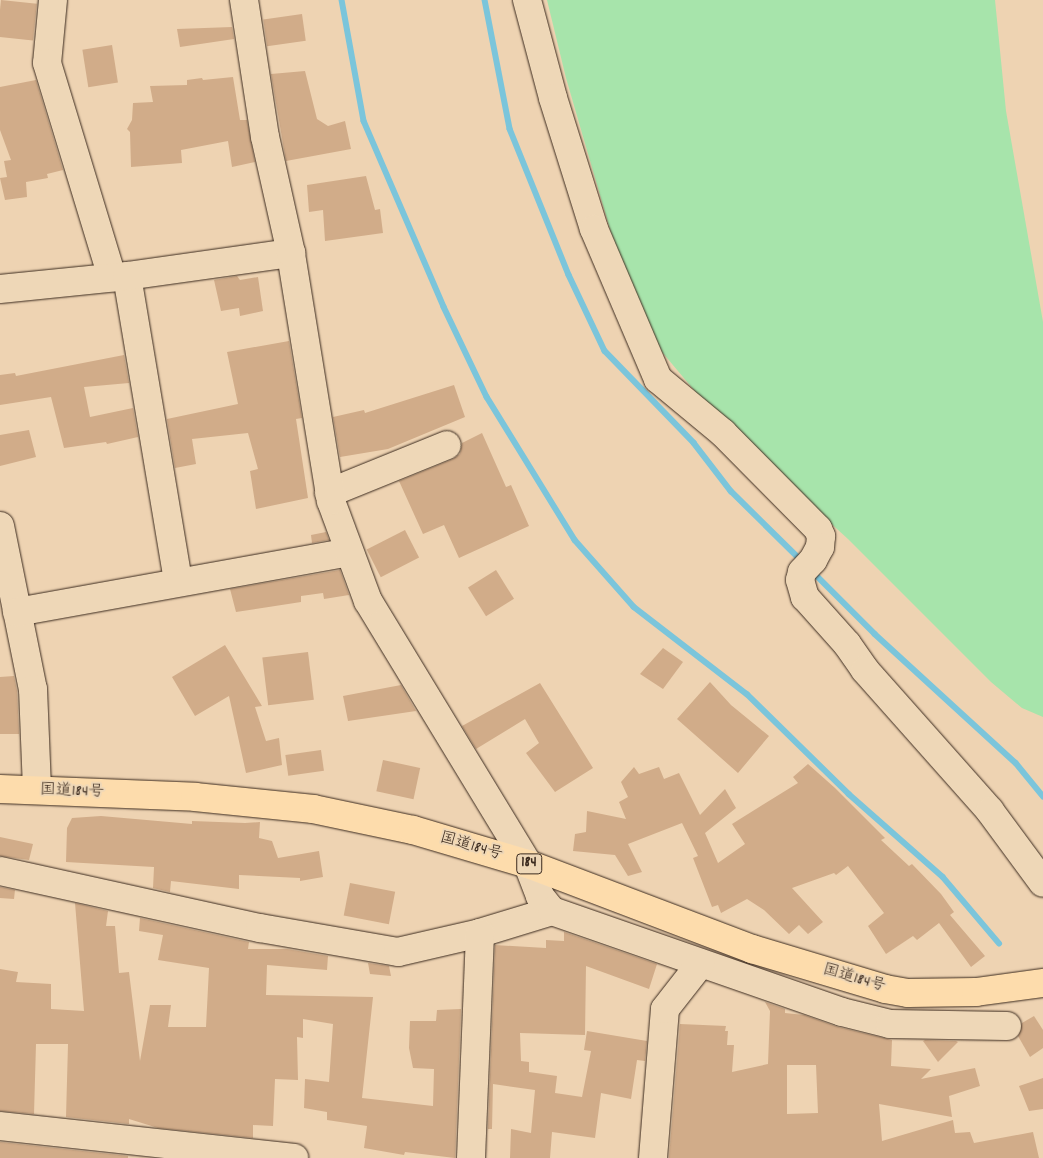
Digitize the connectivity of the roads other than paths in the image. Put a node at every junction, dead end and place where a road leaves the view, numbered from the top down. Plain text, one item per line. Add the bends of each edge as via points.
1 (53, 0) edge
2 (244, 0) edge
3 (528, 0) edge
4 (291, 253) junction
5 (120, 276) junction
6 (0, 289) edge
7 (447, 445) dead end
8 (329, 493) junction
9 (0, 526) edge
10 (349, 552) junction
11 (178, 582) junction
12 (17, 612) junction
13 (0, 789) edge
14 (37, 790) junction
15 (528, 864) junction
16 (0, 871) edge
17 (1043, 883) edge
18 (552, 911) junction
19 (480, 933) junction
20 (701, 963) junction
21 (1043, 983) edge
22 (1007, 1026) dead end
23 (0, 1126) edge
24 (294, 1158) edge
25 (471, 1158) edge
26 (653, 1158) edge

1 - 5 street via 47,63
2 - 4 street via 265,136
3 - 17 street via 553,98 594,229 658,379 723,433 818,528 820,547 800,580 805,597 990,811
4 - 5 street
4 - 8 street
5 - 6 street
5 - 11 street
7 - 8 street
8 - 10 street
9 - 12 street
10 - 11 street
10 - 15 street via 368,601
11 - 12 street
12 - 14 street via 33,689
13 - 14 highway, 国道184号 / 184
14 - 15 highway, 国道184号 / 184 via 196,797 313,808 413,830
15 - 18 street via 540,896
15 - 21 highway, 国道184号 / 184 via 752,949 885,989 908,993 976,992
16 - 19 street via 260,928 398,952
18 - 19 street
18 - 20 street
19 - 25 street
20 - 22 street via 842,1012 890,1024
20 - 26 street via 665,1009
23 - 24 street

